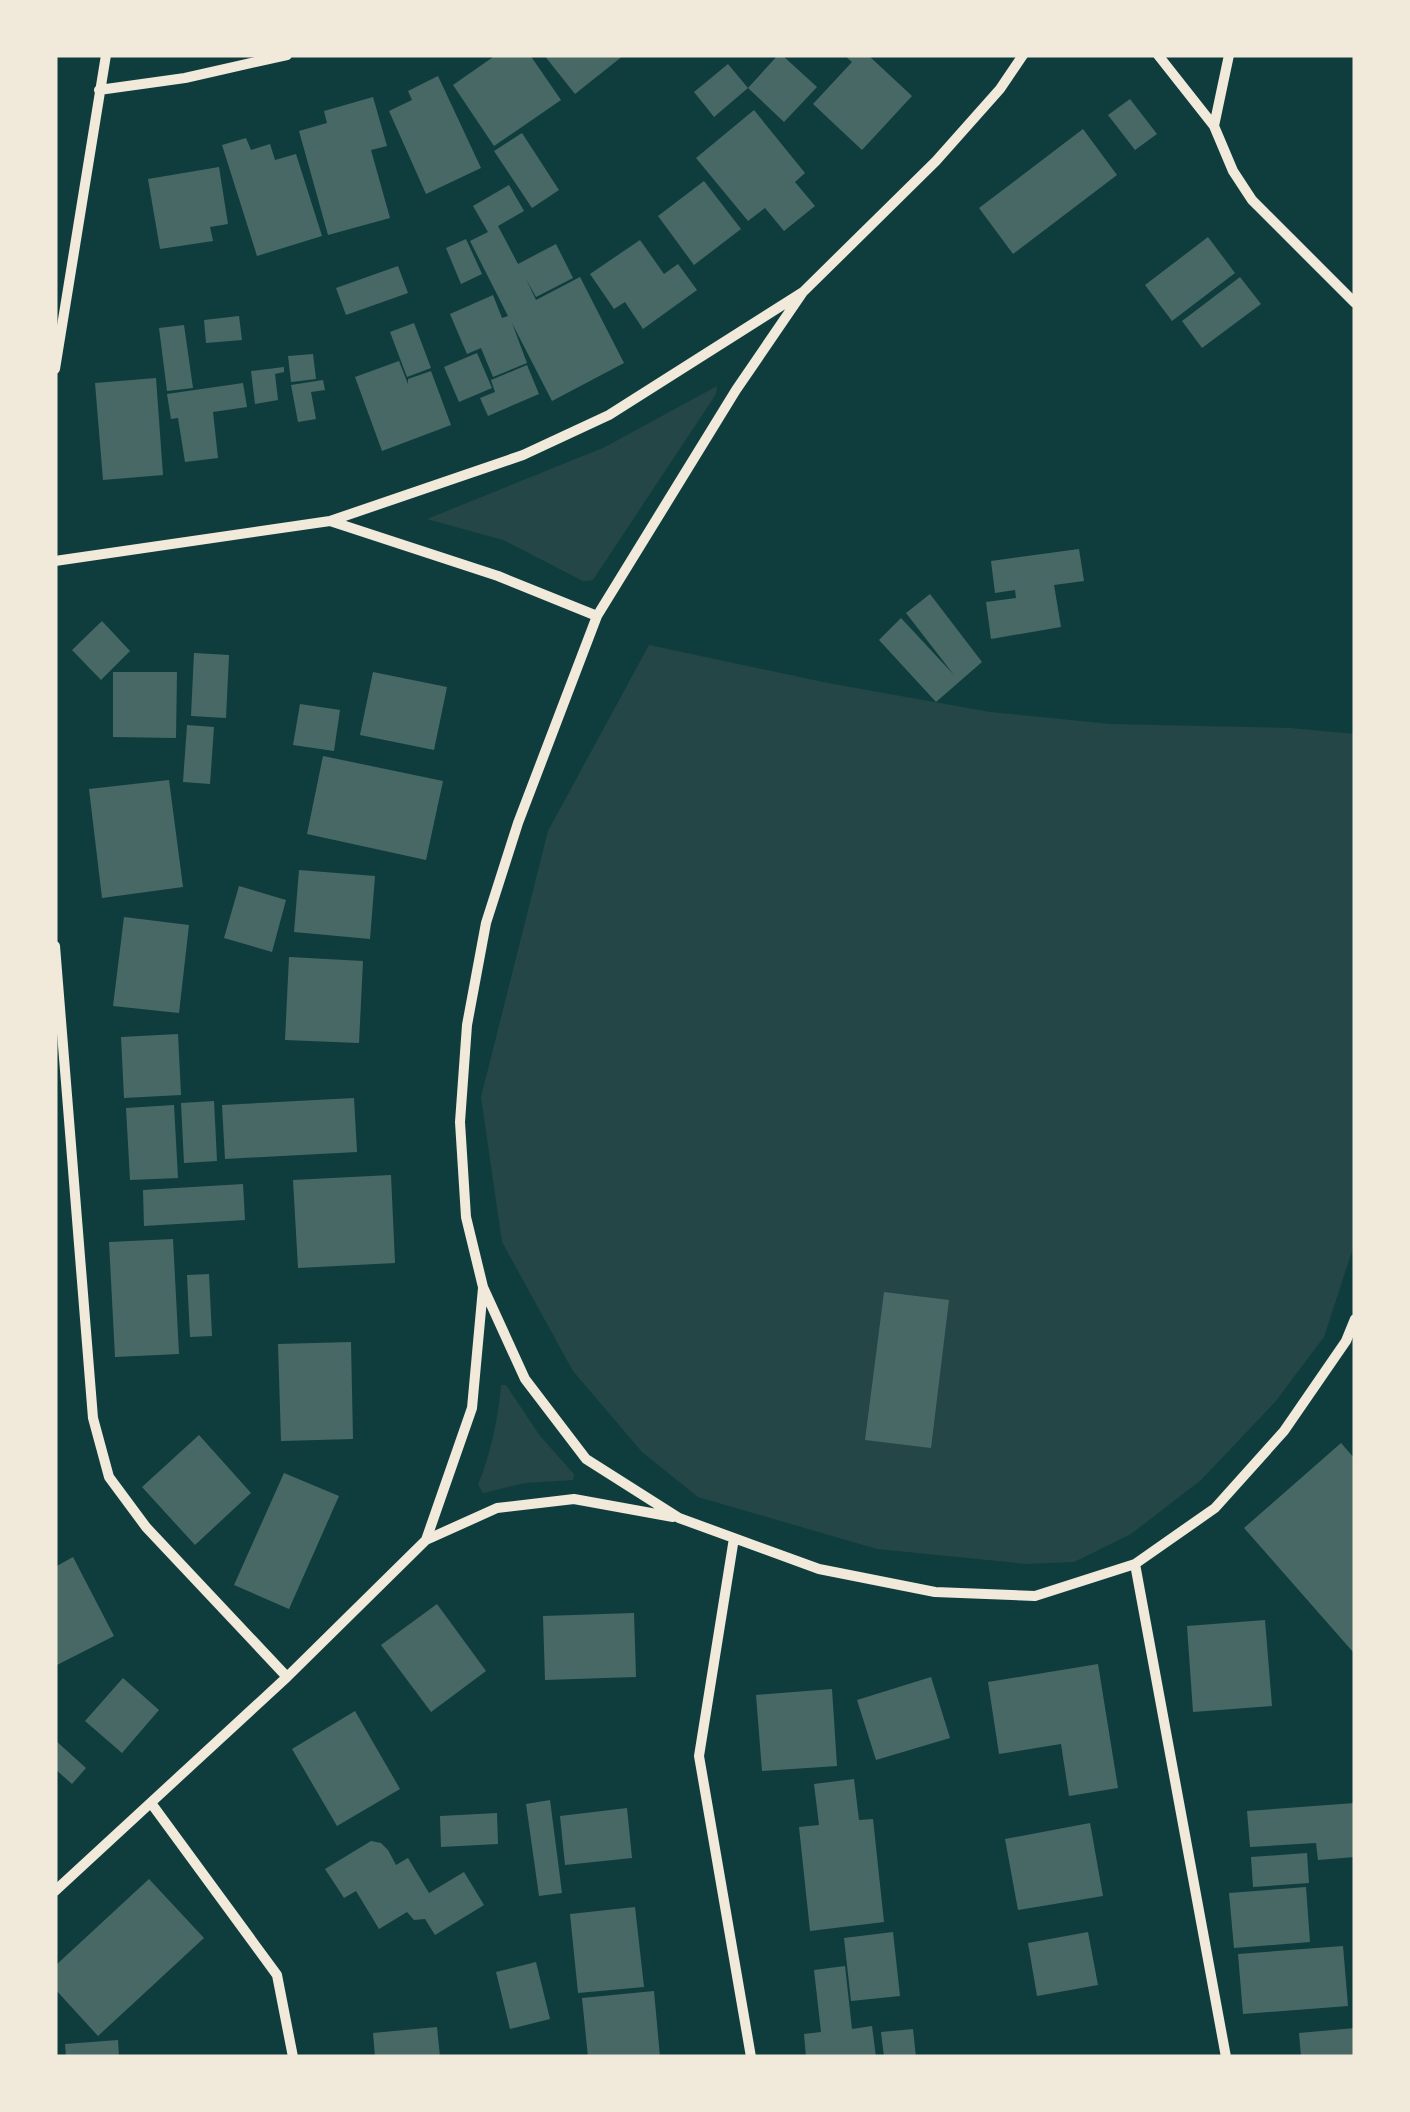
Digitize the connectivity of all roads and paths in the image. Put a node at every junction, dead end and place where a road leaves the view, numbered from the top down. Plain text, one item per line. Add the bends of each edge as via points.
1 (106, 55) edge
2 (287, 55) edge
3 (1023, 55) edge
4 (1158, 55) edge
5 (1229, 55) edge
6 (99, 90) junction
7 (1214, 126) junction
8 (803, 292) junction
9 (1355, 302) edge
10 (55, 370) edge
11 (330, 521) junction
12 (55, 561) edge
13 (597, 616) junction
14 (55, 946) edge
15 (483, 1287) junction
16 (1355, 1319) edge
17 (679, 1518) junction
18 (734, 1538) junction
19 (426, 1540) junction
20 (1136, 1564) junction
21 (287, 1676) junction
22 (151, 1804) junction
23 (55, 1891) edge
24 (293, 2057) edge
25 (751, 2057) edge
26 (1226, 2057) edge

1 - 6 street
2 - 6 street
3 - 8 street via 936,161
4 - 7 street
5 - 7 street
6 - 10 street
7 - 9 street via 1252,200
8 - 11 street via 609,415 523,455
8 - 13 street
11 - 12 street
11 - 13 street
13 - 15 street via 518,823 486,923 466,1025 460,1122 466,1216
14 - 21 street via 93,1418 109,1477 146,1527
15 - 17 street via 525,1379 586,1459
15 - 19 street via 472,1408
16 - 20 street via 1284,1431 1215,1508
17 - 18 street
17 - 19 street via 574,1499 497,1508
18 - 20 street via 819,1569 936,1592 1034,1596
18 - 25 street via 698,1756
19 - 21 street
20 - 26 street
21 - 22 street
22 - 23 street
22 - 24 street via 277,1975

